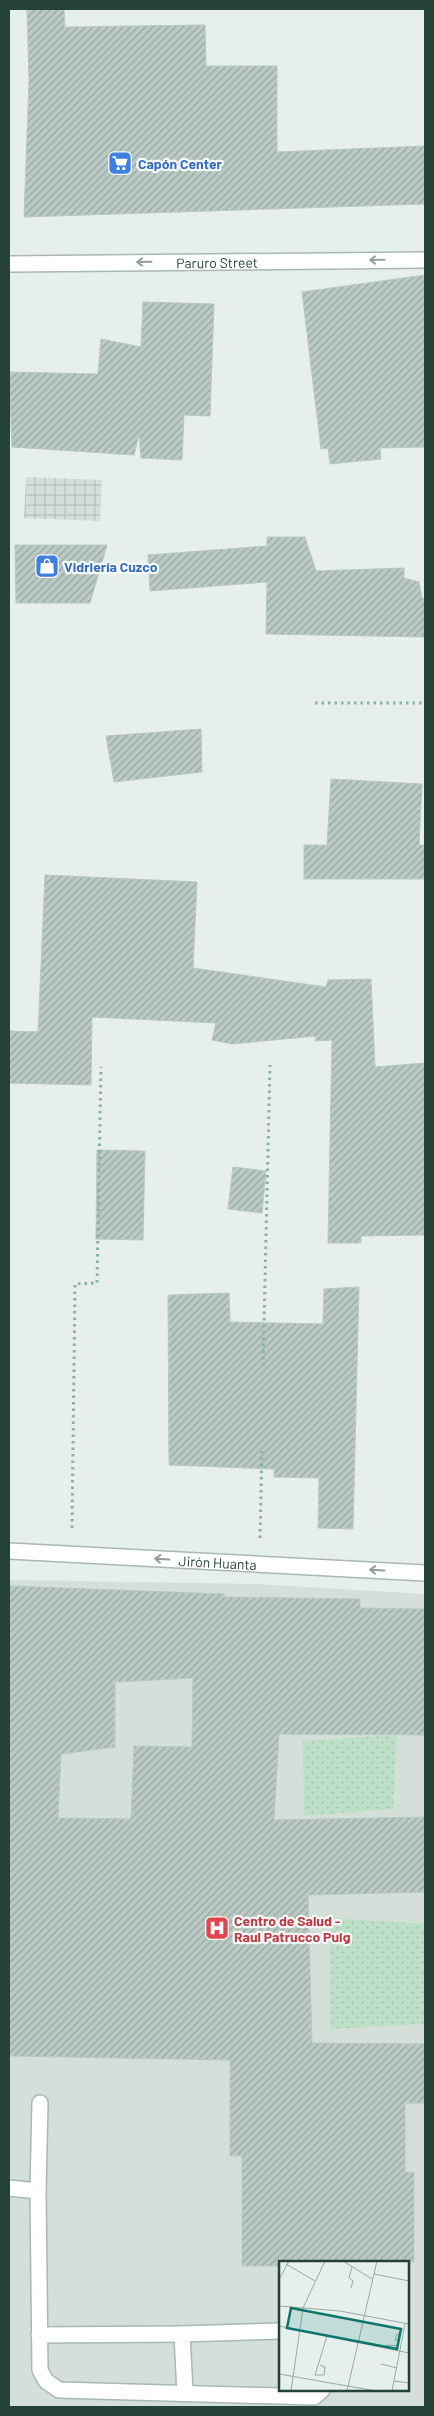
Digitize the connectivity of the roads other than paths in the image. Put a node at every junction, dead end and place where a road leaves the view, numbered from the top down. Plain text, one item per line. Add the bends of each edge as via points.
1 (425, 260) edge
2 (9, 264) edge
3 (9, 1552) edge
4 (425, 1573) edge
5 (40, 2102) dead end
6 (9, 2188) edge
7 (38, 2191) junction
8 (279, 2331) edge
9 (182, 2334) junction
10 (39, 2335) junction
11 (321, 2391) edge
12 (185, 2393) junction

1 -> 2 street, Paruro Street
4 -> 3 street, Jirón Huanta
5 - 7 street
6 - 7 street
7 - 10 street
8 - 9 street
9 - 10 street
9 - 12 street
10 - 12 street via 40,2370 46,2381 59,2390
11 - 12 street via 314,2397

